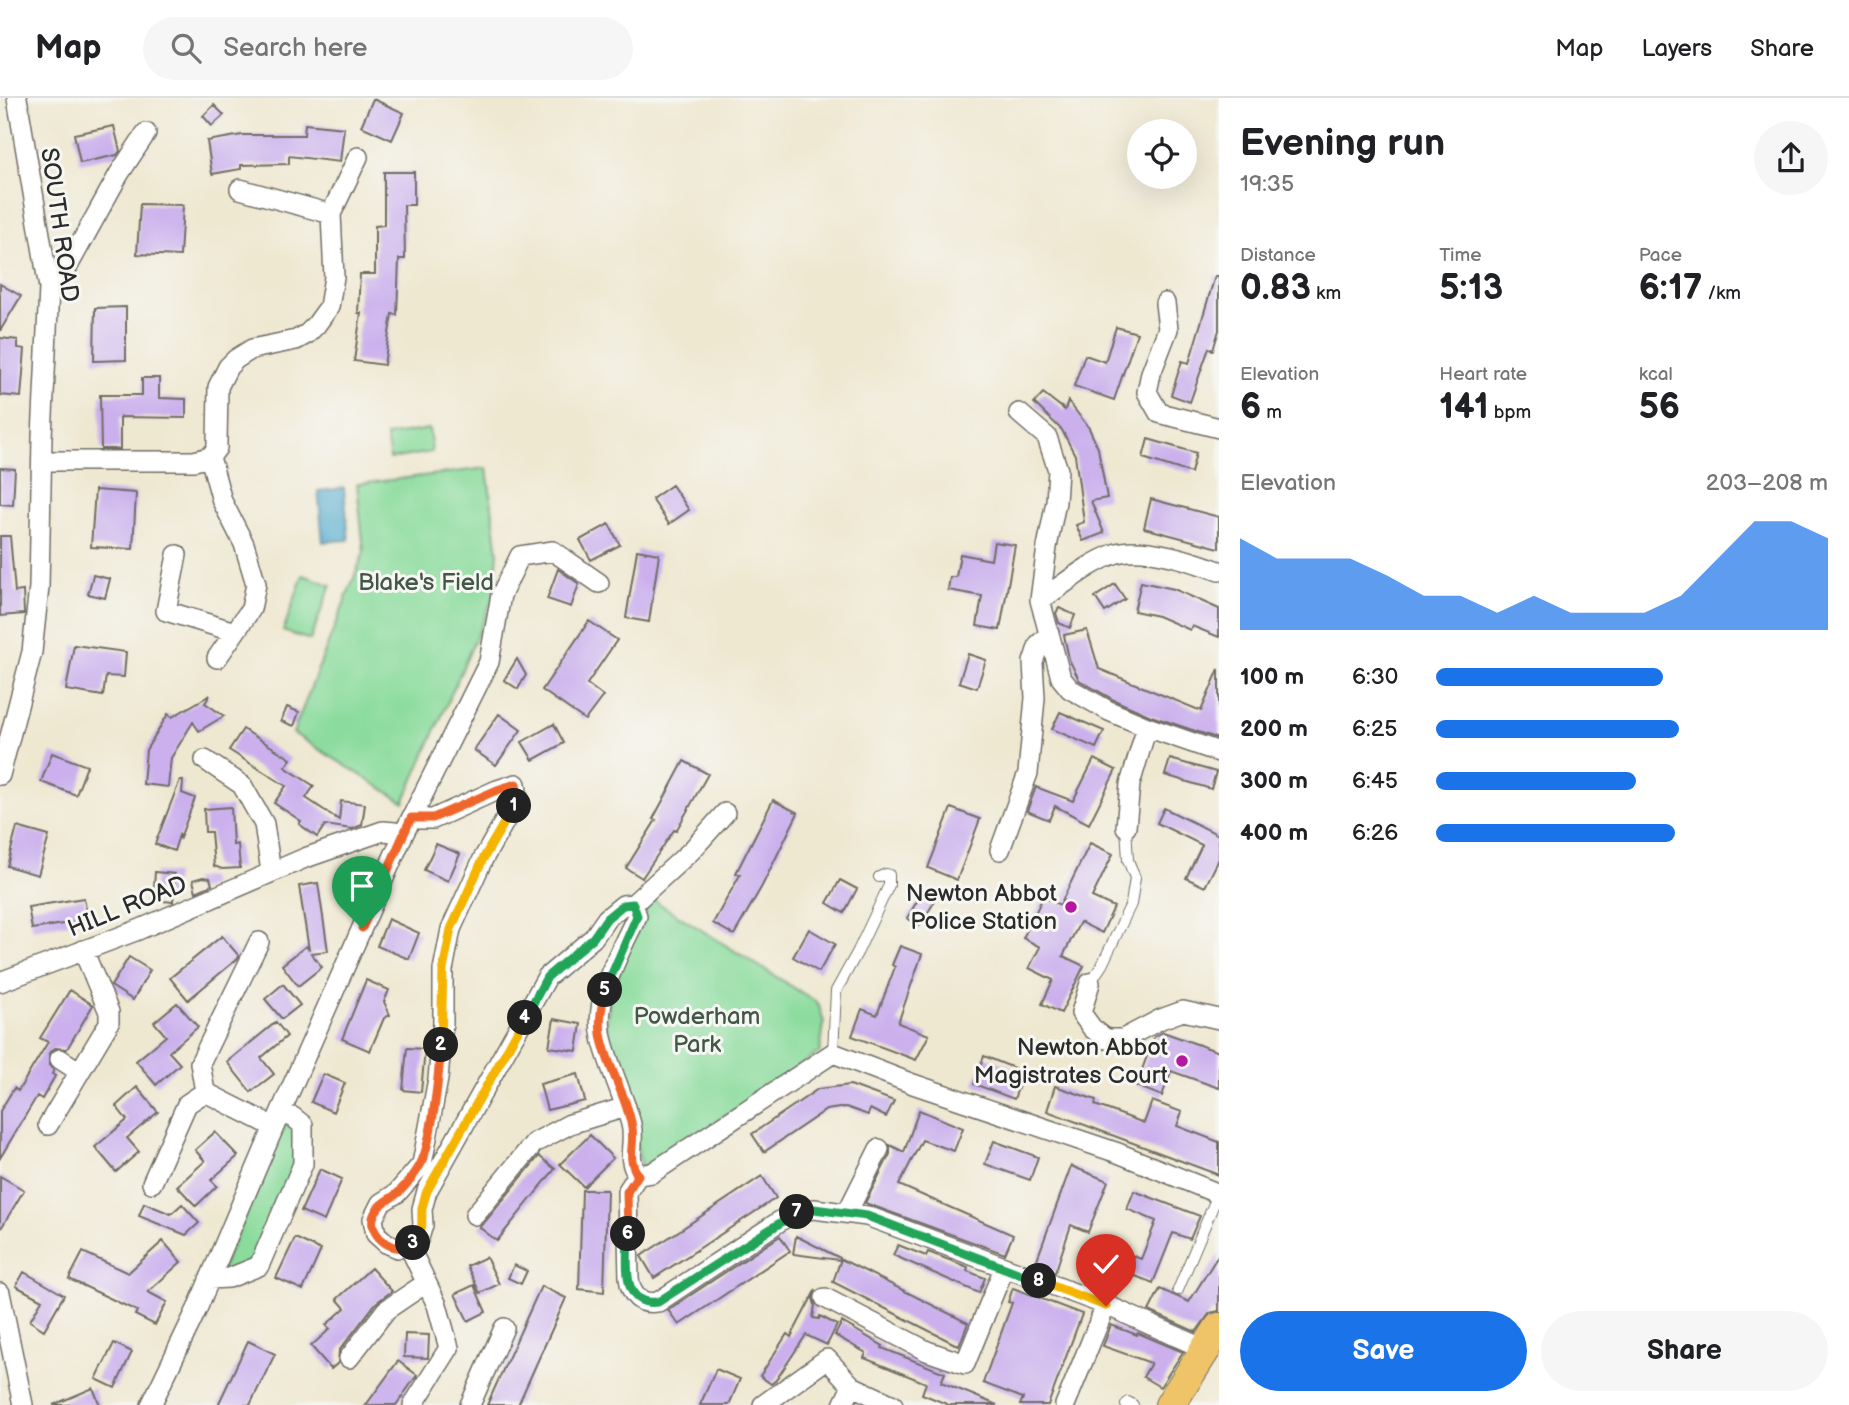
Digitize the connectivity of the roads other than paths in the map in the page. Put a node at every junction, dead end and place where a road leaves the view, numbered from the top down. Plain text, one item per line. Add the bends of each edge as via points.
1 (16, 98) edge
2 (146, 133) dead end
3 (358, 157) dead end
4 (240, 189) dead end
5 (331, 214) junction
6 (48, 288) junction
7 (1165, 303) dead end
8 (1019, 413) dead end
9 (1219, 428) edge
10 (210, 457) junction
11 (42, 461) junction
12 (177, 555) dead end
13 (1219, 571) edge
14 (598, 583) dead end
15 (1040, 600) junction
16 (235, 632) junction
17 (1048, 636) junction
18 (218, 658) dead end
19 (1147, 727) junction
20 (1219, 752) edge
21 (205, 760) dead end
22 (0, 775) edge
23 (725, 813) dead end
24 (407, 827) junction
25 (1126, 827) joint
26 (1000, 850) dead end
27 (271, 872) junction
28 (879, 877) dead end
29 (633, 904) junction
30 (259, 942) dead end
31 (83, 950) junction
32 (0, 982) edge
33 (1090, 984) joint
34 (1219, 1019) edge
35 (833, 1053) junction
36 (60, 1059) dead end
37 (80, 1072) junction
38 (205, 1092) junction
39 (626, 1107) junction
40 (277, 1120) junction
41 (48, 1125) dead end
42 (879, 1149) dead end
43 (638, 1175) junction
44 (152, 1183) dead end
45 (1218, 1194) edge
46 (847, 1213) junction
47 (475, 1215) dead end
48 (409, 1246) junction
49 (1004, 1268) junction
50 (209, 1279) junction
51 (426, 1283) junction
52 (1178, 1290) dead end
53 (0, 1293) edge
54 (825, 1298) dead end
55 (1106, 1306) junction
56 (504, 1328) dead end
57 (1212, 1339) edge
58 (349, 1358) dead end
59 (852, 1386) junction
60 (23, 1405) edge
61 (151, 1405) edge
62 (413, 1405) edge
63 (470, 1405) edge
64 (763, 1405) edge
65 (843, 1405) edge
66 (893, 1405) edge
67 (1065, 1405) edge
68 (1126, 1405) edge
69 (1133, 1405) edge
70 (1170, 1405) edge

1 - 6 street, SOUTH ROAD
2 - 6 street via 67,268
3 - 5 street
4 - 5 street
5 - 10 street via 334,277 329,307 307,334 252,349 228,367 218,387 217,448
6 - 11 street, SOUTH ROAD
7 - 9 street via 1168,329 1147,392 1159,413
8 - 15 street via 1047,437 1058,470
10 - 11 street via 194,461
10 - 16 street via 222,501 244,544 256,584 251,609
11 - 22 street, SOUTH ROAD via 39,587 32,652
12 - 16 street via 166,611
13 - 15 street via 1188,560 1129,550 1090,567
14 - 24 street via 552,551 520,556 501,595 489,662
15 - 17 street
16 - 18 street
17 - 19 street via 1061,678 1070,689
17 - 26 street via 1039,644 1033,662 1035,698 1028,773
19 - 20 street
19 - 25 street via 1130,784
21 - 27 street via 242,785 264,824
23 - 29 street
24 - 27 street, HILL ROAD via 383,831
24 - 40 street
24 - 48 street, HILL ROAD via 516,784 518,797 451,929 443,970 438,1079 422,1164 397,1194 381,1203 373,1219 376,1234 386,1243
25 - 33 lane via 1128,860 1135,878 1131,904
27 - 31 street, HILL ROAD
28 - 35 lane via 889,875 889,885 836,992
29 - 39 street via 637,916 605,989 600,1013 601,1036
29 - 48 street via 615,911 593,938 547,977 427,1191 419,1238
30 - 38 street via 200,1063
31 - 32 street, HILL ROAD
31 - 37 street via 109,1023
33 - 34 street via 1081,1013 1106,1039 1123,1039 1184,1011
35 - 43 street via 652,1173
35 - 45 street via 1118,1153
36 - 37 street
37 - 41 street
38 - 40 street
38 - 44 street via 187,1104
39 - 43 street via 633,1129 631,1166
39 - 47 street via 570,1124 534,1143
40 - 50 street
40 - 50 street via 293,1117 303,1125 303,1164 259,1266 229,1279
42 - 46 street
43 - 46 street via 627,1192 630,1291 648,1303 658,1302 798,1211
45 - 52 lane
46 - 49 street via 867,1216
48 - 51 street
49 - 54 street via 965,1364 927,1351
49 - 55 street
50 - 61 street
51 - 58 street via 386,1310
51 - 62 street via 449,1348
53 - 60 street
55 - 57 street
55 - 67 street
56 - 63 street
57 - 70 main road
59 - 64 street via 827,1359
59 - 65 street
59 - 66 street
68 - 69 lane

